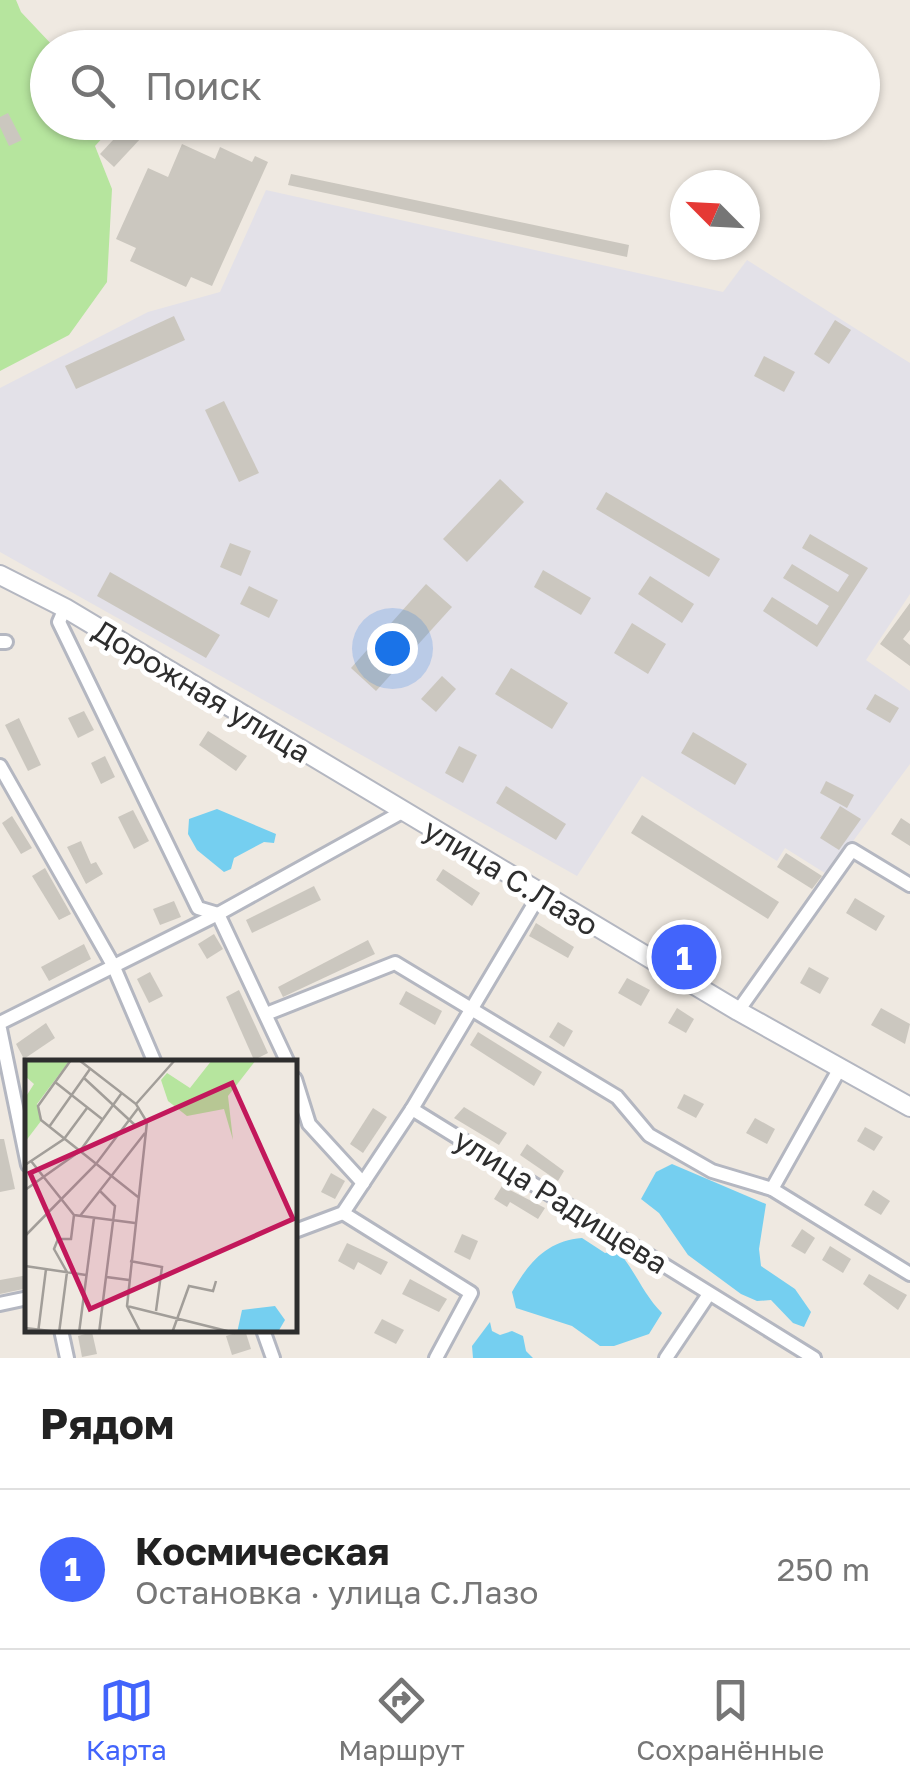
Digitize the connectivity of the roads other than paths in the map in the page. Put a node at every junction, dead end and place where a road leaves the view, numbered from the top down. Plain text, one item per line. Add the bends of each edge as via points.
1 (0, 575) edge
2 (65, 608) junction
3 (0, 766) edge
4 (402, 812) junction
5 (910, 885) edge
6 (540, 894) junction
7 (218, 914) junction
8 (113, 965) junction
9 (471, 1009) junction
10 (738, 1011) junction
11 (266, 1014) junction
12 (0, 1026) edge
13 (154, 1060) edge
14 (287, 1060) edge
15 (840, 1068) junction
16 (298, 1089) edge
17 (910, 1106) edge
18 (412, 1109) junction
19 (25, 1150) edge
20 (363, 1183) junction
21 (772, 1189) junction
22 (343, 1213) junction
23 (298, 1231) edge
24 (910, 1274) edge
25 (709, 1294) junction
26 (25, 1299) edge
27 (0, 1304) edge
28 (62, 1333) edge
29 (264, 1333) edge
30 (66, 1358) edge
31 (273, 1358) edge
32 (436, 1358) edge
33 (666, 1358) edge
34 (814, 1358) edge

1 - 2 street, Дорожная улица
2 - 4 street, Дорожная улица
2 - 7 street via 59,622 198,908
3 - 8 street
4 - 6 street, улица С.Лазо
4 - 7 street, улица С.Лазо
5 - 10 street via 852,850
6 - 9 street
6 - 10 street, улица С.Лазо
7 - 8 street, улица С.Лазо
7 - 11 street
8 - 12 street, улица С.Лазо
8 - 13 street
9 - 11 street via 395,963
9 - 18 street
9 - 21 street via 617,1098 650,1135 712,1171
10 - 15 street, улица С.Лазо
11 - 14 street
12 - 19 street
15 - 17 street, улица С.Лазо
15 - 21 street
16 - 20 street via 309,1124
18 - 20 street
18 - 25 street, улица Радищева
20 - 22 street
21 - 24 street
22 - 23 street
22 - 32 street via 472,1293
25 - 33 street
25 - 34 street, улица Радищева
26 - 27 street
28 - 30 street
29 - 31 street

